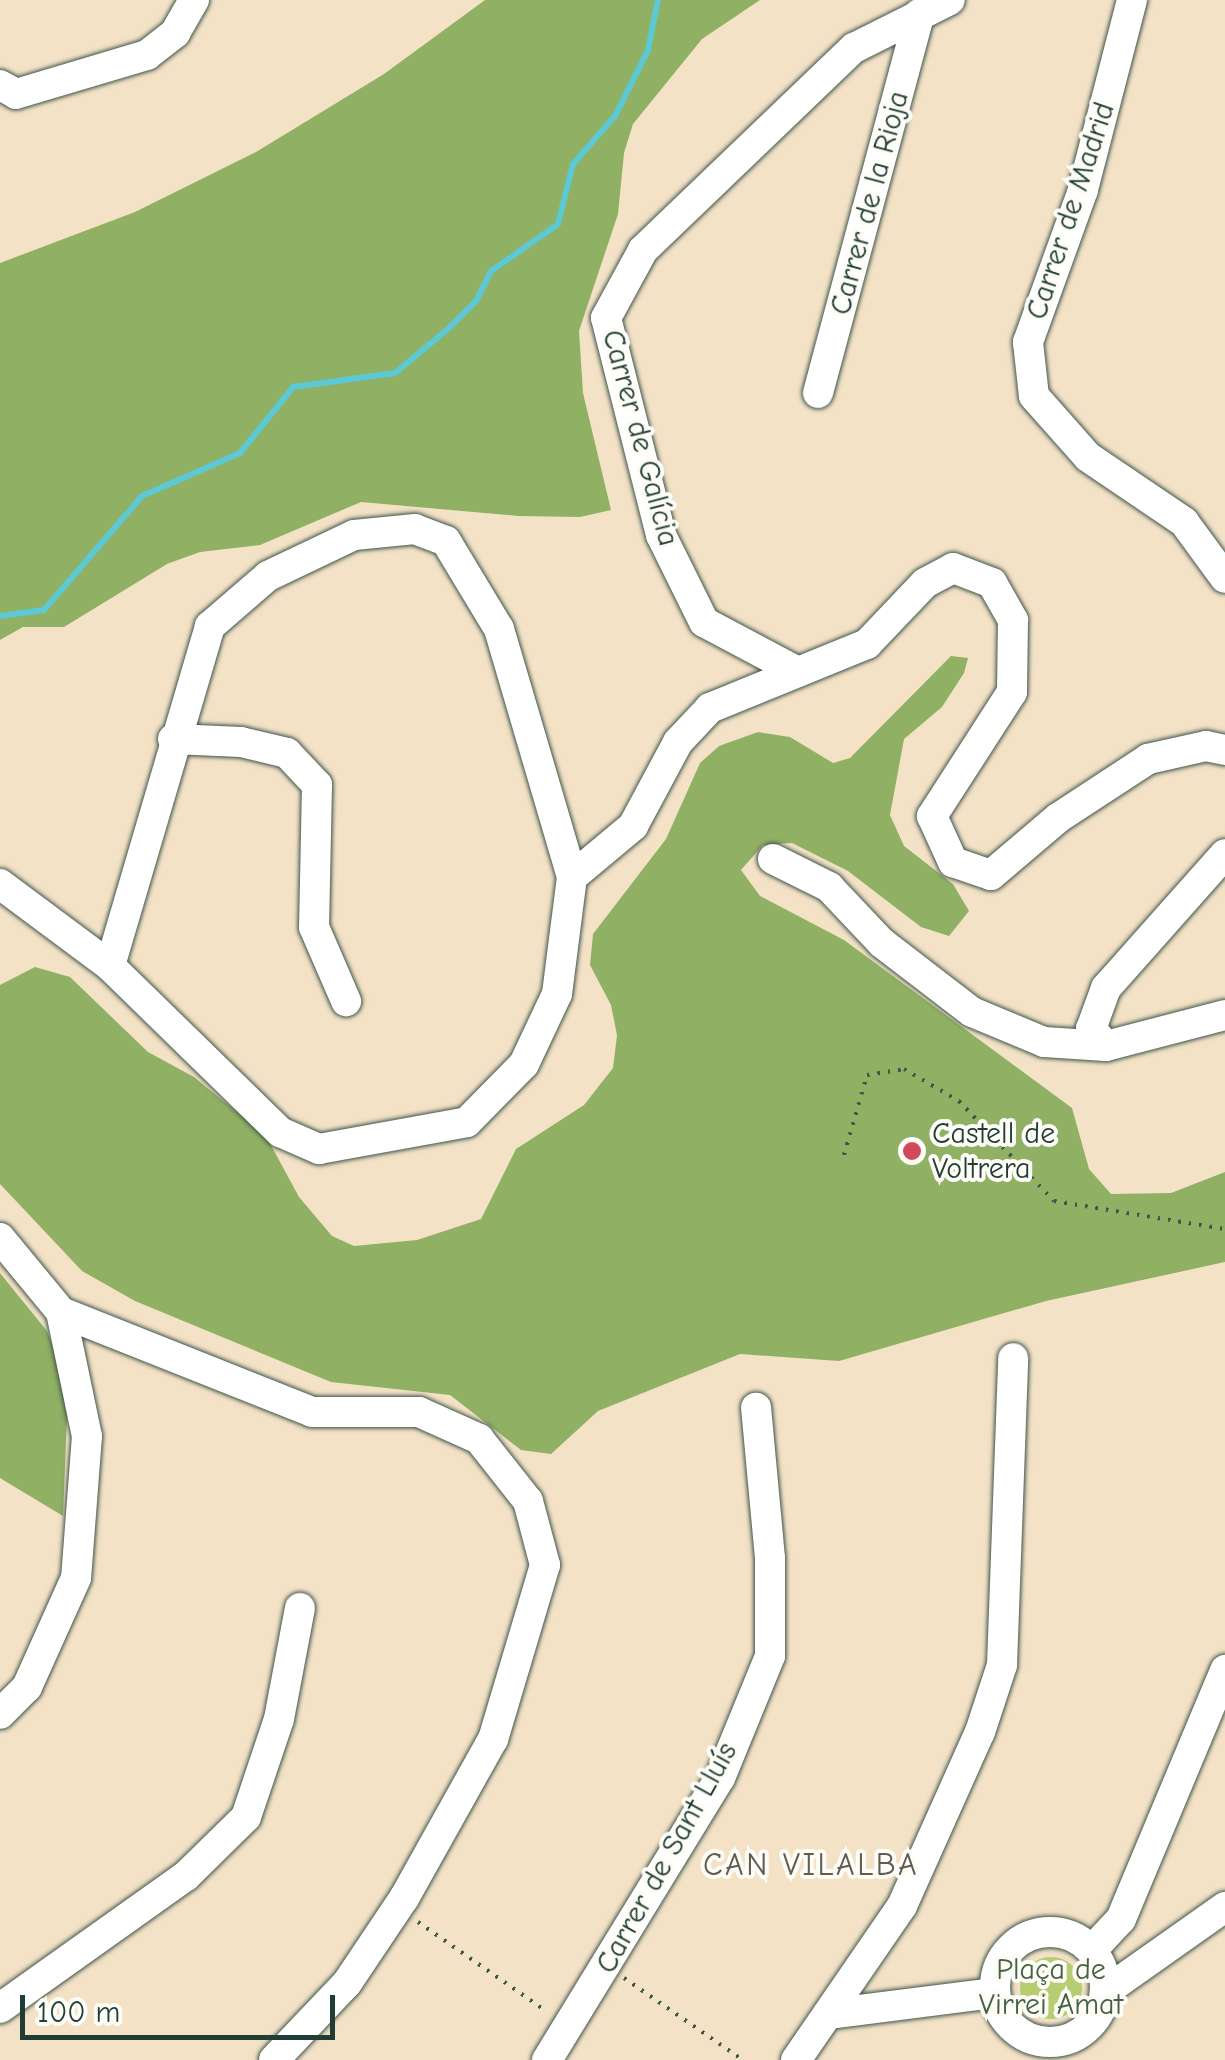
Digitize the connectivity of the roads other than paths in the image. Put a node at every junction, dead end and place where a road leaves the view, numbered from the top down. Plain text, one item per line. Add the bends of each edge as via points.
1 (194, 0) edge
2 (950, 0) edge
3 (1132, 0) edge
4 (920, 14) junction
5 (0, 85) edge
6 (818, 392) dead end
7 (1225, 578) edge
8 (798, 672) junction
9 (173, 738) junction
10 (1225, 750) edge
11 (1225, 854) edge
12 (773, 859) dead end
13 (572, 877) junction
14 (0, 884) edge
15 (110, 966) junction
16 (346, 1001) dead end
17 (1225, 1014) edge
18 (1106, 1046) junction
19 (0, 1238) edge
20 (61, 1312) junction
21 (1013, 1358) dead end
22 (756, 1408) dead end
23 (300, 1608) dead end
24 (1225, 1670) edge
25 (0, 1714) edge
26 (1225, 1907) edge
27 (1092, 1950) junction
28 (1106, 1991) junction
29 (995, 1993) junction
30 (0, 2008) edge
31 (828, 2014) junction
32 (1014, 2048) edge
33 (274, 2060) edge
34 (547, 2060) edge
35 (796, 2060) edge

1 - 5 street via 175,34 147,55 16,94
2 - 4 street, Carrer de Galícia
3 - 7 street, Carrer de Madrid via 1083,190 1028,342 1034,396 1088,457 1184,522
4 - 6 street, Carrer de la Rioja
4 - 8 street, Carrer de Galícia via 854,48 643,250 606,318 661,535 704,622
8 - 10 street via 867,644 926,583 953,568 992,583 1013,620 1012,692 932,816 953,862 991,875 1058,818 1148,759 1206,746
8 - 13 street via 710,708 678,742 632,826
9 - 13 street via 210,626 268,576 337,543 415,530 446,540 499,630
9 - 15 street
9 - 16 street via 288,753 316,785 314,927
11 - 18 street via 1106,988 1091,1029
12 - 18 street via 829,887 882,943 972,1012 1044,1042
13 - 15 street via 557,994 524,1064 467,1122 319,1149 293,1138
14 - 15 street
17 - 18 street
19 - 20 street
20 - 25 street via 87,1436 76,1578 28,1688
20 - 33 street via 312,1412 420,1412 479,1440 528,1501 544,1566 493,1739 347,1983
21 - 31 street via 1002,1665 980,1732 902,1906
22 - 34 street, Carrer de Sant Lluís via 770,1558 770,1656 720,1778
23 - 30 street via 279,1719 246,1817 186,1876
24 - 27 street via 1122,1919
26 - 28 street
27 - 28 street
27 - 29 street via 1062,1933 1028,1936 1002,1959
28 - 32 street via 1102,2009 1076,2036
29 - 31 street
29 - 32 street
31 - 35 street

